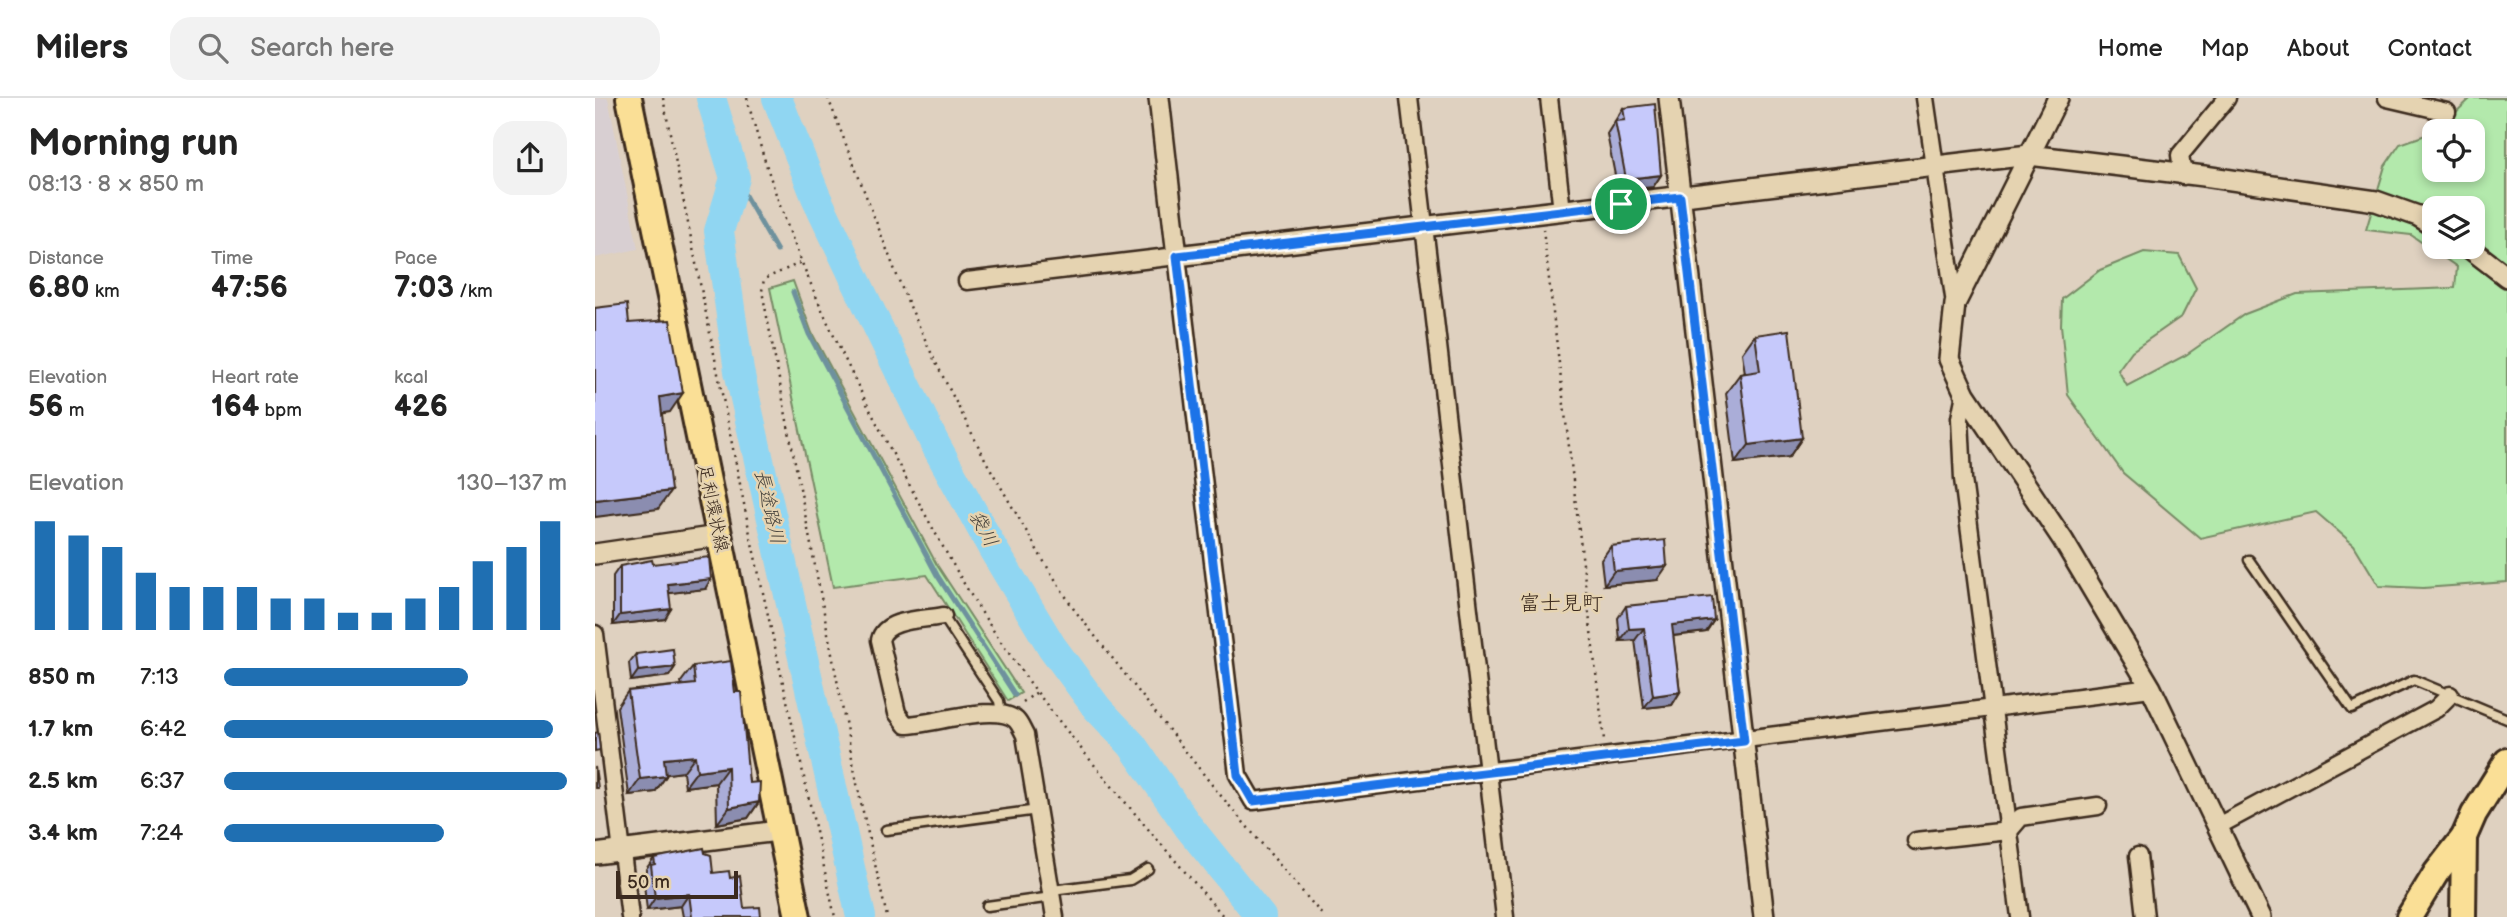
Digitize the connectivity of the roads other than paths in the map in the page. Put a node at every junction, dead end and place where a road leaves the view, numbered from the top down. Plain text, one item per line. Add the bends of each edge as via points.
1 (629, 98) edge
2 (1159, 98) edge
3 (1409, 98) edge
4 (1549, 98) edge
5 (1669, 98) edge
6 (1925, 98) edge
7 (2058, 98) edge
8 (2387, 98) edge
9 (2220, 100) edge
10 (2447, 112) dead end
11 (2029, 155) junction
12 (1933, 168) junction
13 (2183, 176) junction
14 (1680, 197) junction
15 (1562, 211) junction
16 (2422, 218) edge
17 (1425, 229) junction
18 (1177, 256) junction
19 (2483, 259) edge
20 (2507, 277) edge
21 (967, 281) dead end
22 (1955, 304) junction
23 (1965, 394) junction
24 (718, 536) junction
25 (595, 554) edge
26 (2249, 560) dead end
27 (943, 616) joint
28 (595, 634) edge
29 (2151, 688) junction
30 (2450, 695) junction
31 (1994, 708) junction
32 (1001, 713) junction
33 (2507, 719) edge
34 (1744, 741) junction
35 (2507, 761) edge
36 (1490, 771) junction
37 (2098, 806) dead end
38 (1038, 810) junction
39 (2218, 826) junction
40 (886, 830) dead end
41 (778, 831) junction
42 (2009, 831) junction
43 (2464, 837) junction
44 (1916, 841) dead end
45 (622, 851) junction
46 (595, 854) edge
47 (2138, 856) dead end
48 (1148, 869) dead end
49 (1052, 893) junction
50 (987, 906) dead end
51 (2257, 915) edge
52 (630, 917) edge
53 (798, 917) edge
54 (1055, 917) edge
55 (1505, 917) edge
56 (1765, 917) edge
57 (2020, 917) edge
58 (2145, 917) edge
59 (2409, 917) edge
60 (2463, 917) edge

1 - 24 main road, 足利環状線
2 - 18 street
3 - 17 street
4 - 15 street
5 - 14 street
6 - 12 street
7 - 11 street
8 - 10 street
9 - 13 street via 2181,155
11 - 12 street
11 - 13 street
11 - 22 street
12 - 14 street
12 - 22 street
13 - 16 street via 2377,201
14 - 15 street
14 - 34 street
15 - 17 street
17 - 18 street
17 - 36 street
18 - 21 street
18 - 36 street via 1238,775 1253,801
19 - 20 street
22 - 23 street via 1949,359
23 - 29 street via 2063,540
23 - 31 street via 1960,418 1963,479
24 - 25 street
24 - 41 main road, 足利環状線
26 - 30 lane via 2352,709 2414,680
27 - 32 lane via 999,701
27 - 32 street via 890,626 882,633 900,720 913,725
28 - 45 street
29 - 31 street
29 - 39 street
30 - 33 lane
30 - 39 street via 2436,709
31 - 34 street
31 - 42 street
32 - 38 street via 1017,721 1025,735
34 - 36 street
34 - 56 street
35 - 43 main road
36 - 55 street
37 - 42 street via 2021,817
38 - 40 lane
38 - 49 street
39 - 51 street
41 - 45 street
41 - 53 main road, 足利環状線
42 - 44 street
42 - 57 street
43 - 59 main road
43 - 60 main road
45 - 46 street
45 - 52 street
47 - 58 street
48 - 49 lane via 1130,880
49 - 50 lane
49 - 54 street

